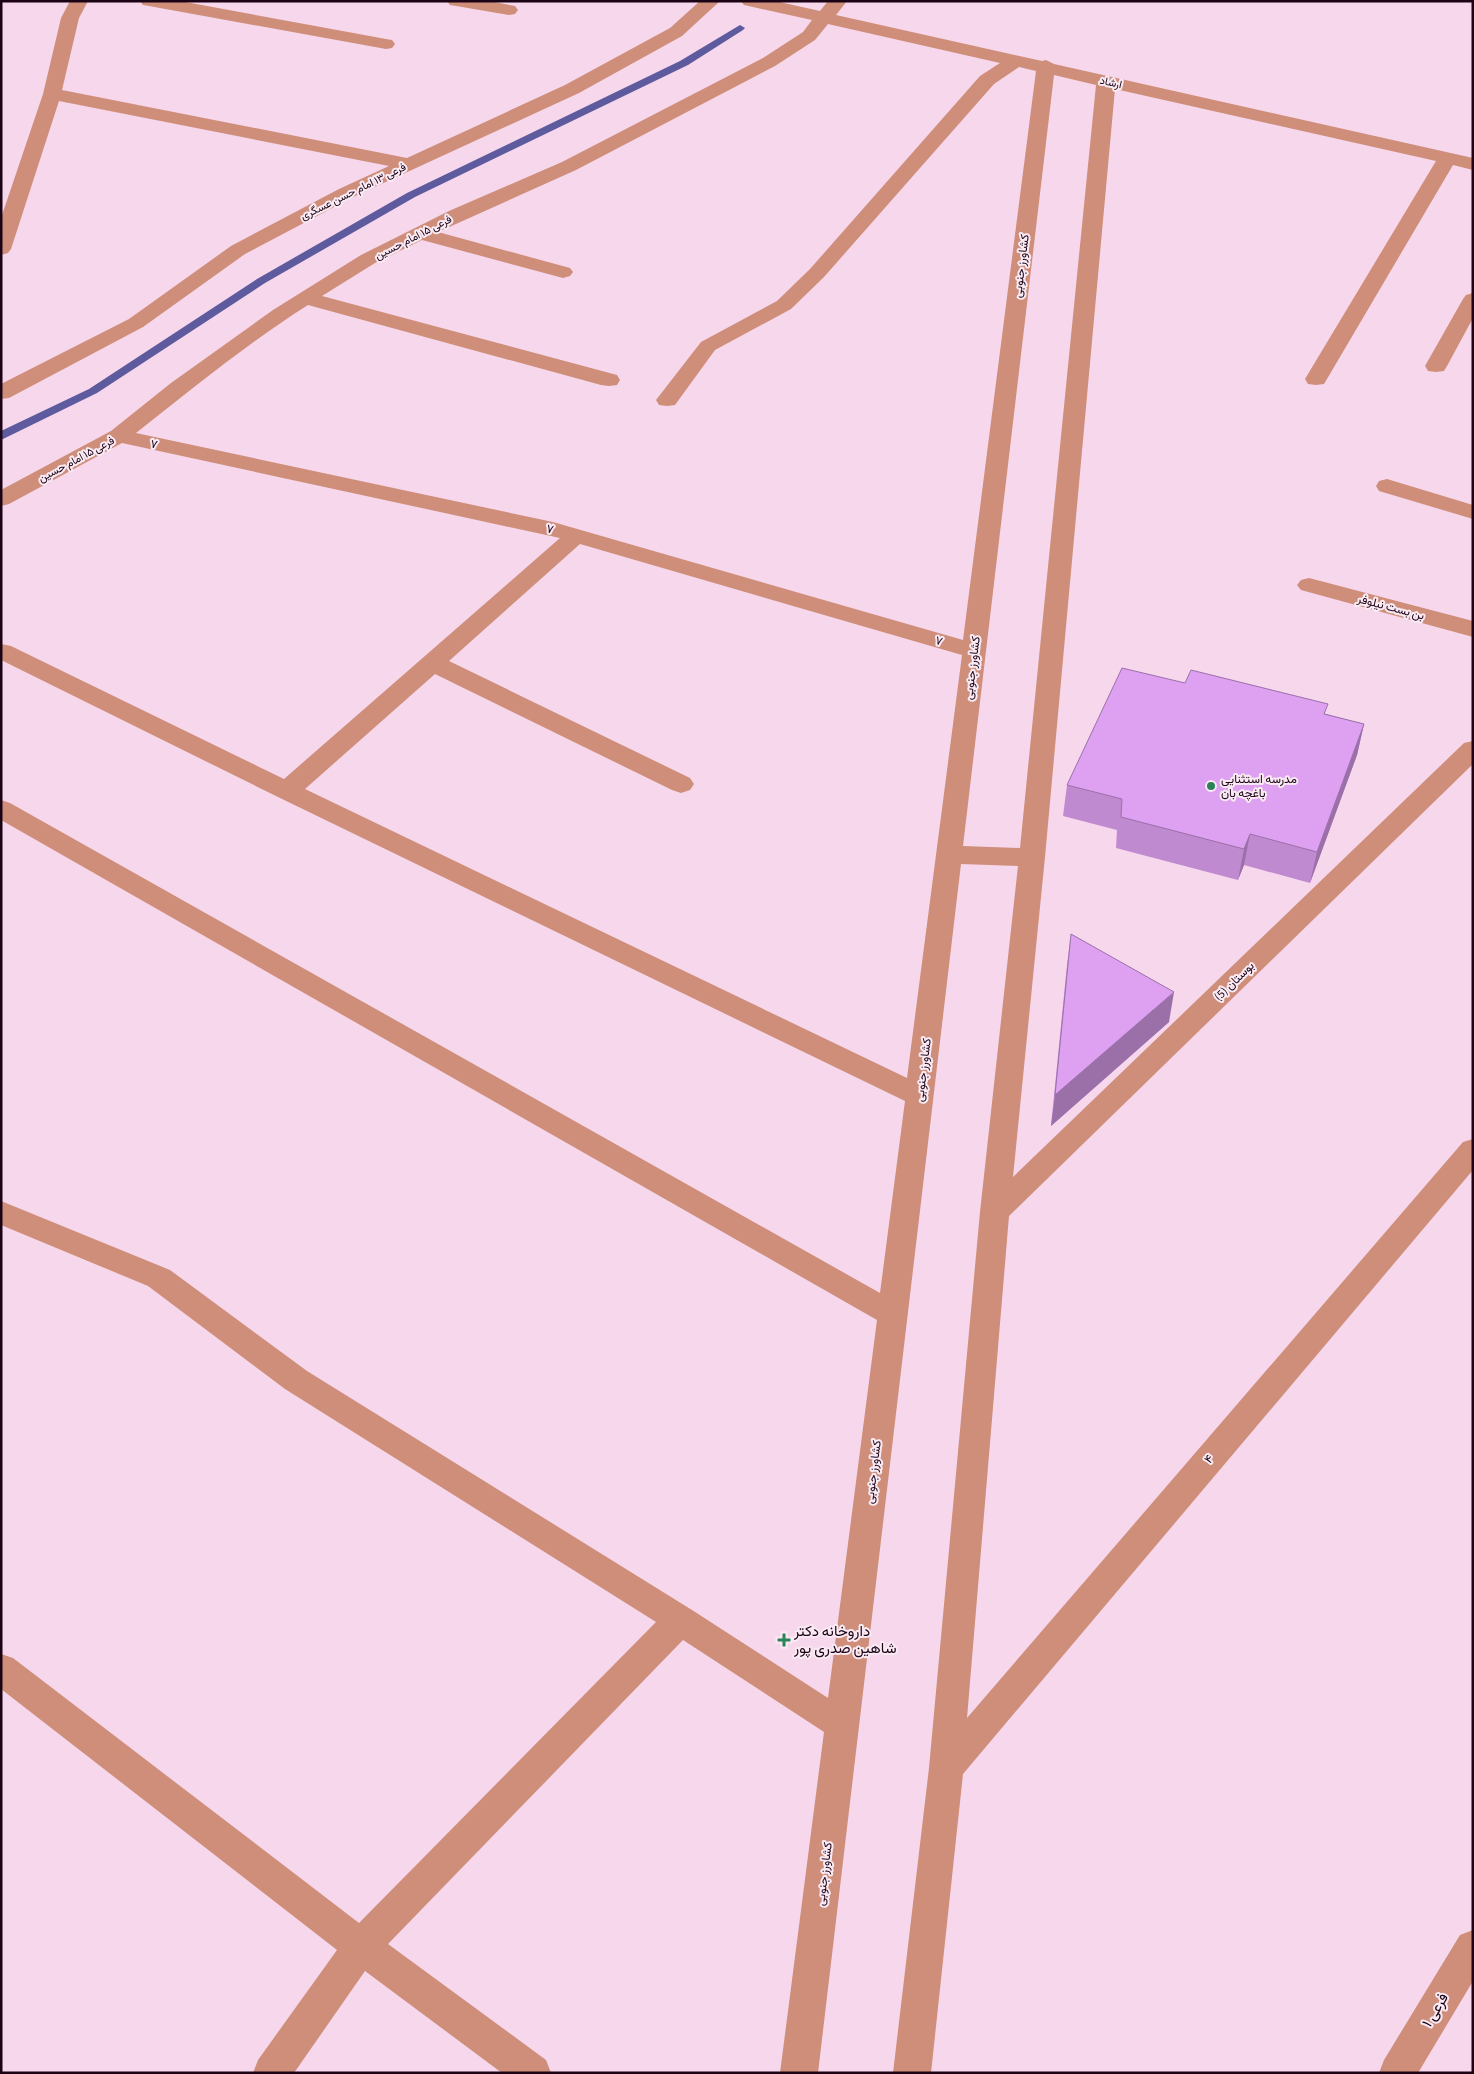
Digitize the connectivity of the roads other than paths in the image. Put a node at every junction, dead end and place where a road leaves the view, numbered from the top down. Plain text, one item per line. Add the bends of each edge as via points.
1 (79, 1) edge
2 (149, 1) edge
3 (456, 1) edge
4 (711, 1) edge
5 (750, 1) edge
6 (838, 1) edge
7 (509, 10) dead end
8 (824, 18) junction
9 (386, 44) dead end
10 (1016, 60) junction
11 (1046, 66) junction
12 (1106, 81) junction
13 (52, 94) junction
14 (1448, 158) junction
15 (409, 164) junction
16 (1473, 164) edge
17 (419, 233) junction
18 (1, 250) edge
19 (563, 272) dead end
20 (305, 298) junction
21 (1473, 299) edge
22 (1436, 366) dead end
23 (1316, 379) dead end
24 (609, 380) dead end
25 (1, 393) edge
26 (667, 400) dead end
27 (119, 436) junction
28 (51, 473) junction
29 (1387, 486) dead end
30 (1, 499) edge
31 (1473, 512) edge
32 (1, 520) edge
33 (576, 536) junction
34 (1309, 585) dead end
35 (1473, 629) edge
36 (974, 651) junction
37 (3, 652) dead end
38 (432, 663) junction
39 (1473, 749) edge
40 (681, 784) dead end
41 (287, 791) junction
42 (1, 808) edge
43 (949, 855) junction
44 (1032, 857) junction
45 (919, 1096) junction
46 (1467, 1167) edge
47 (1, 1212) edge
48 (995, 1212) junction
49 (892, 1314) junction
50 (680, 1620) junction
51 (1, 1669) edge
52 (842, 1724) junction
53 (946, 1768) junction
54 (361, 1946) junction
55 (1473, 1947) edge
56 (272, 2073) edge
57 (533, 2073) edge
58 (799, 2073) edge
59 (912, 2073) edge
60 (1397, 2073) edge

1 - 13 street via 70,18
2 - 9 street
3 - 7 street
4 - 15 street, فرعی ۱۳ امام حسن عسگری via 676,32 572,89
5 - 8 street, ارشاد
6 - 8 street, فرعی ۱۵ امام حسین
8 - 10 street, ارشاد
8 - 17 street, فرعی ۱۵ امام حسین via 809,36 770,62 569,166
10 - 11 street, ارشاد
10 - 26 street via 987,80 817,273 784,305 708,346
11 - 12 street, ارشاد
11 - 36 street, کشاورز جنوبی
12 - 14 street, ارشاد
12 - 44 street
13 - 15 street
13 - 18 street
14 - 16 street, ارشاد
14 - 23 street
15 - 25 street, فرعی ۱۳ امام حسن عسگری via 238,250 136,323
17 - 19 street
17 - 20 street, فرعی ۱۵ امام حسین via 368,259
20 - 24 street
20 - 27 street, فرعی ۱۵ امام حسین via 179,388
21 - 22 street
27 - 28 street, فرعی ۱۵ امام حسین
27 - 33 street, ۷
28 - 30 street, فرعی ۱۵ امام حسین
28 - 32 street
29 - 31 street
33 - 36 street, ۷
33 - 38 street
34 - 35 street, بن بست نیلوفر
36 - 43 street, کشاورز جنوبی
37 - 41 street
38 - 40 street
38 - 41 street
39 - 48 street, بوستان (5)
41 - 45 street
42 - 49 street
43 - 44 street
43 - 45 street, کشاورز جنوبی
44 - 48 street
45 - 49 street, کشاورز جنوبی
46 - 53 street, ۴
47 - 50 street via 159,1278 296,1380
48 - 53 street
49 - 52 street, کشاورز جنوبی
50 - 52 street
50 - 54 street
51 - 54 street
52 - 58 street, کشاورز جنوبی
53 - 59 street
54 - 56 street
54 - 57 street
55 - 60 street, فرعی ۱

